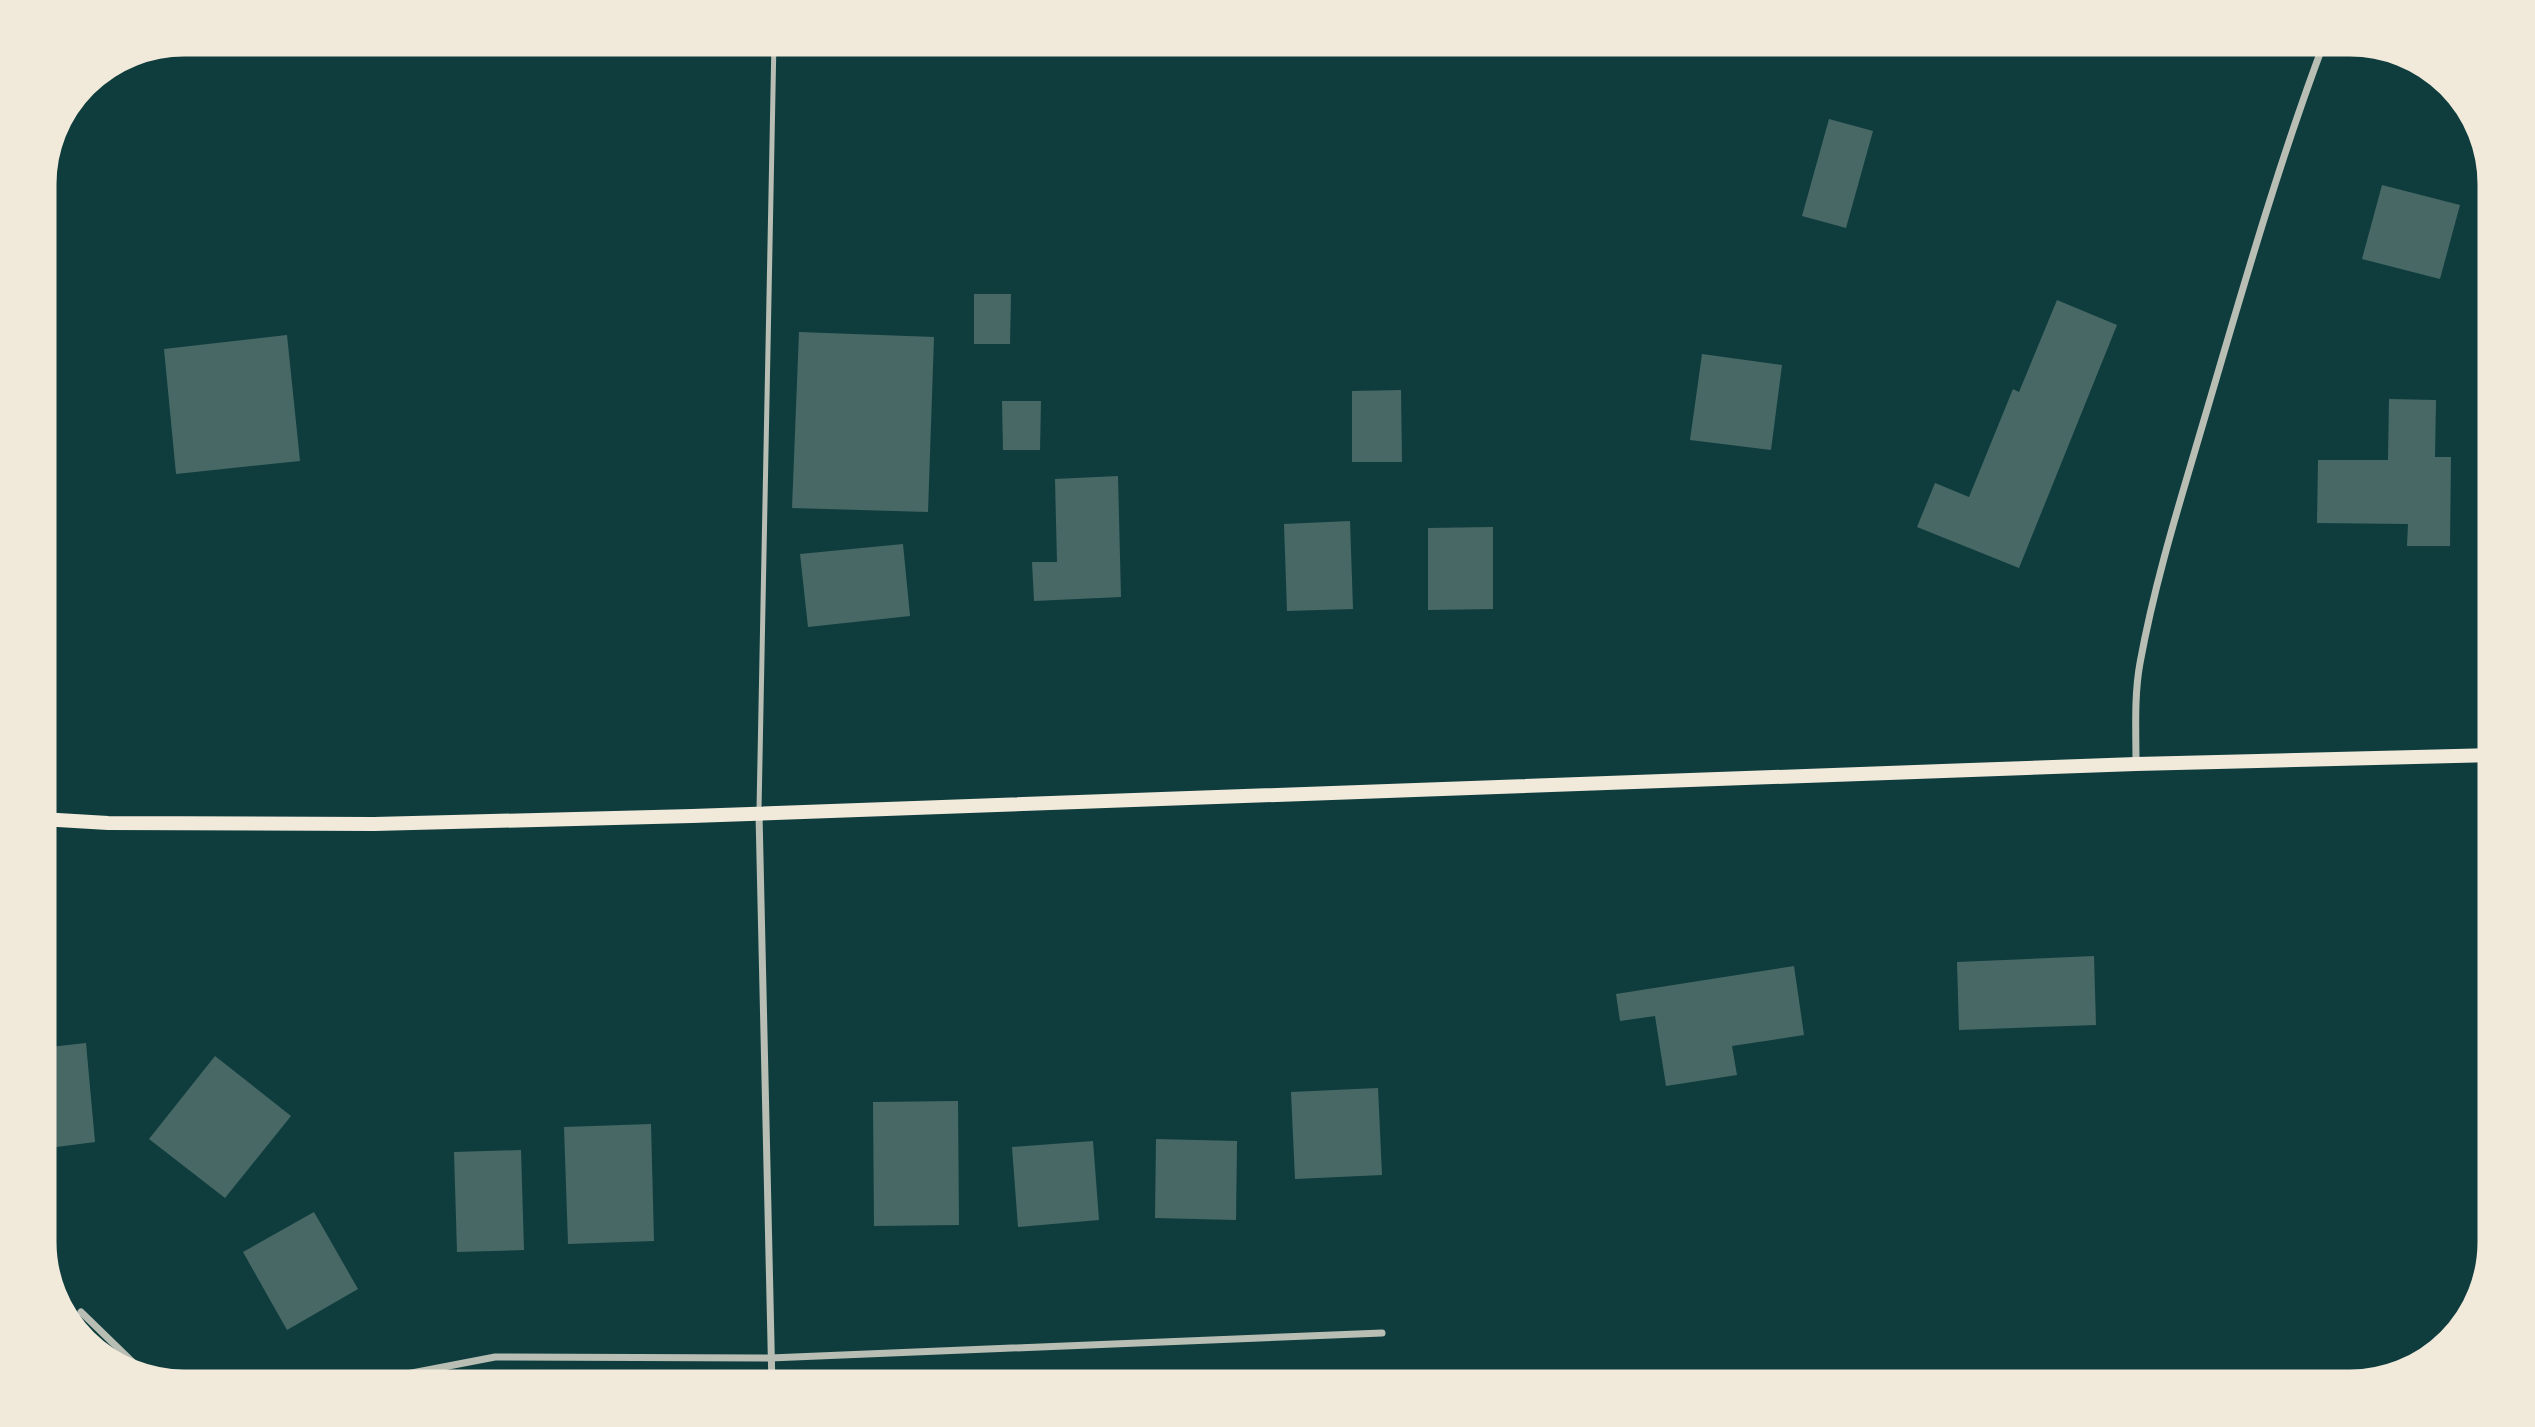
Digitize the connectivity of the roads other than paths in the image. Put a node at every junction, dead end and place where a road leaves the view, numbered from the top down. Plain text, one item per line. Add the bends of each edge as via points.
1 (2321, 52) edge
2 (774, 53) edge
3 (2482, 755) edge
4 (2136, 764) junction
5 (759, 814) junction
6 (53, 820) edge
7 (81, 1312) dead end
8 (1382, 1333) dead end
9 (770, 1357) junction
10 (135, 1364) edge
11 (402, 1375) edge
12 (771, 1375) edge

1 - 4 street via 2262,223 2163,561 2140,664
2 - 5 lane
3 - 4 main road
4 - 5 main road
5 - 6 main road via 374,824
5 - 9 street
7 - 10 street
8 - 9 street
9 - 11 street via 495,1357
9 - 12 street

